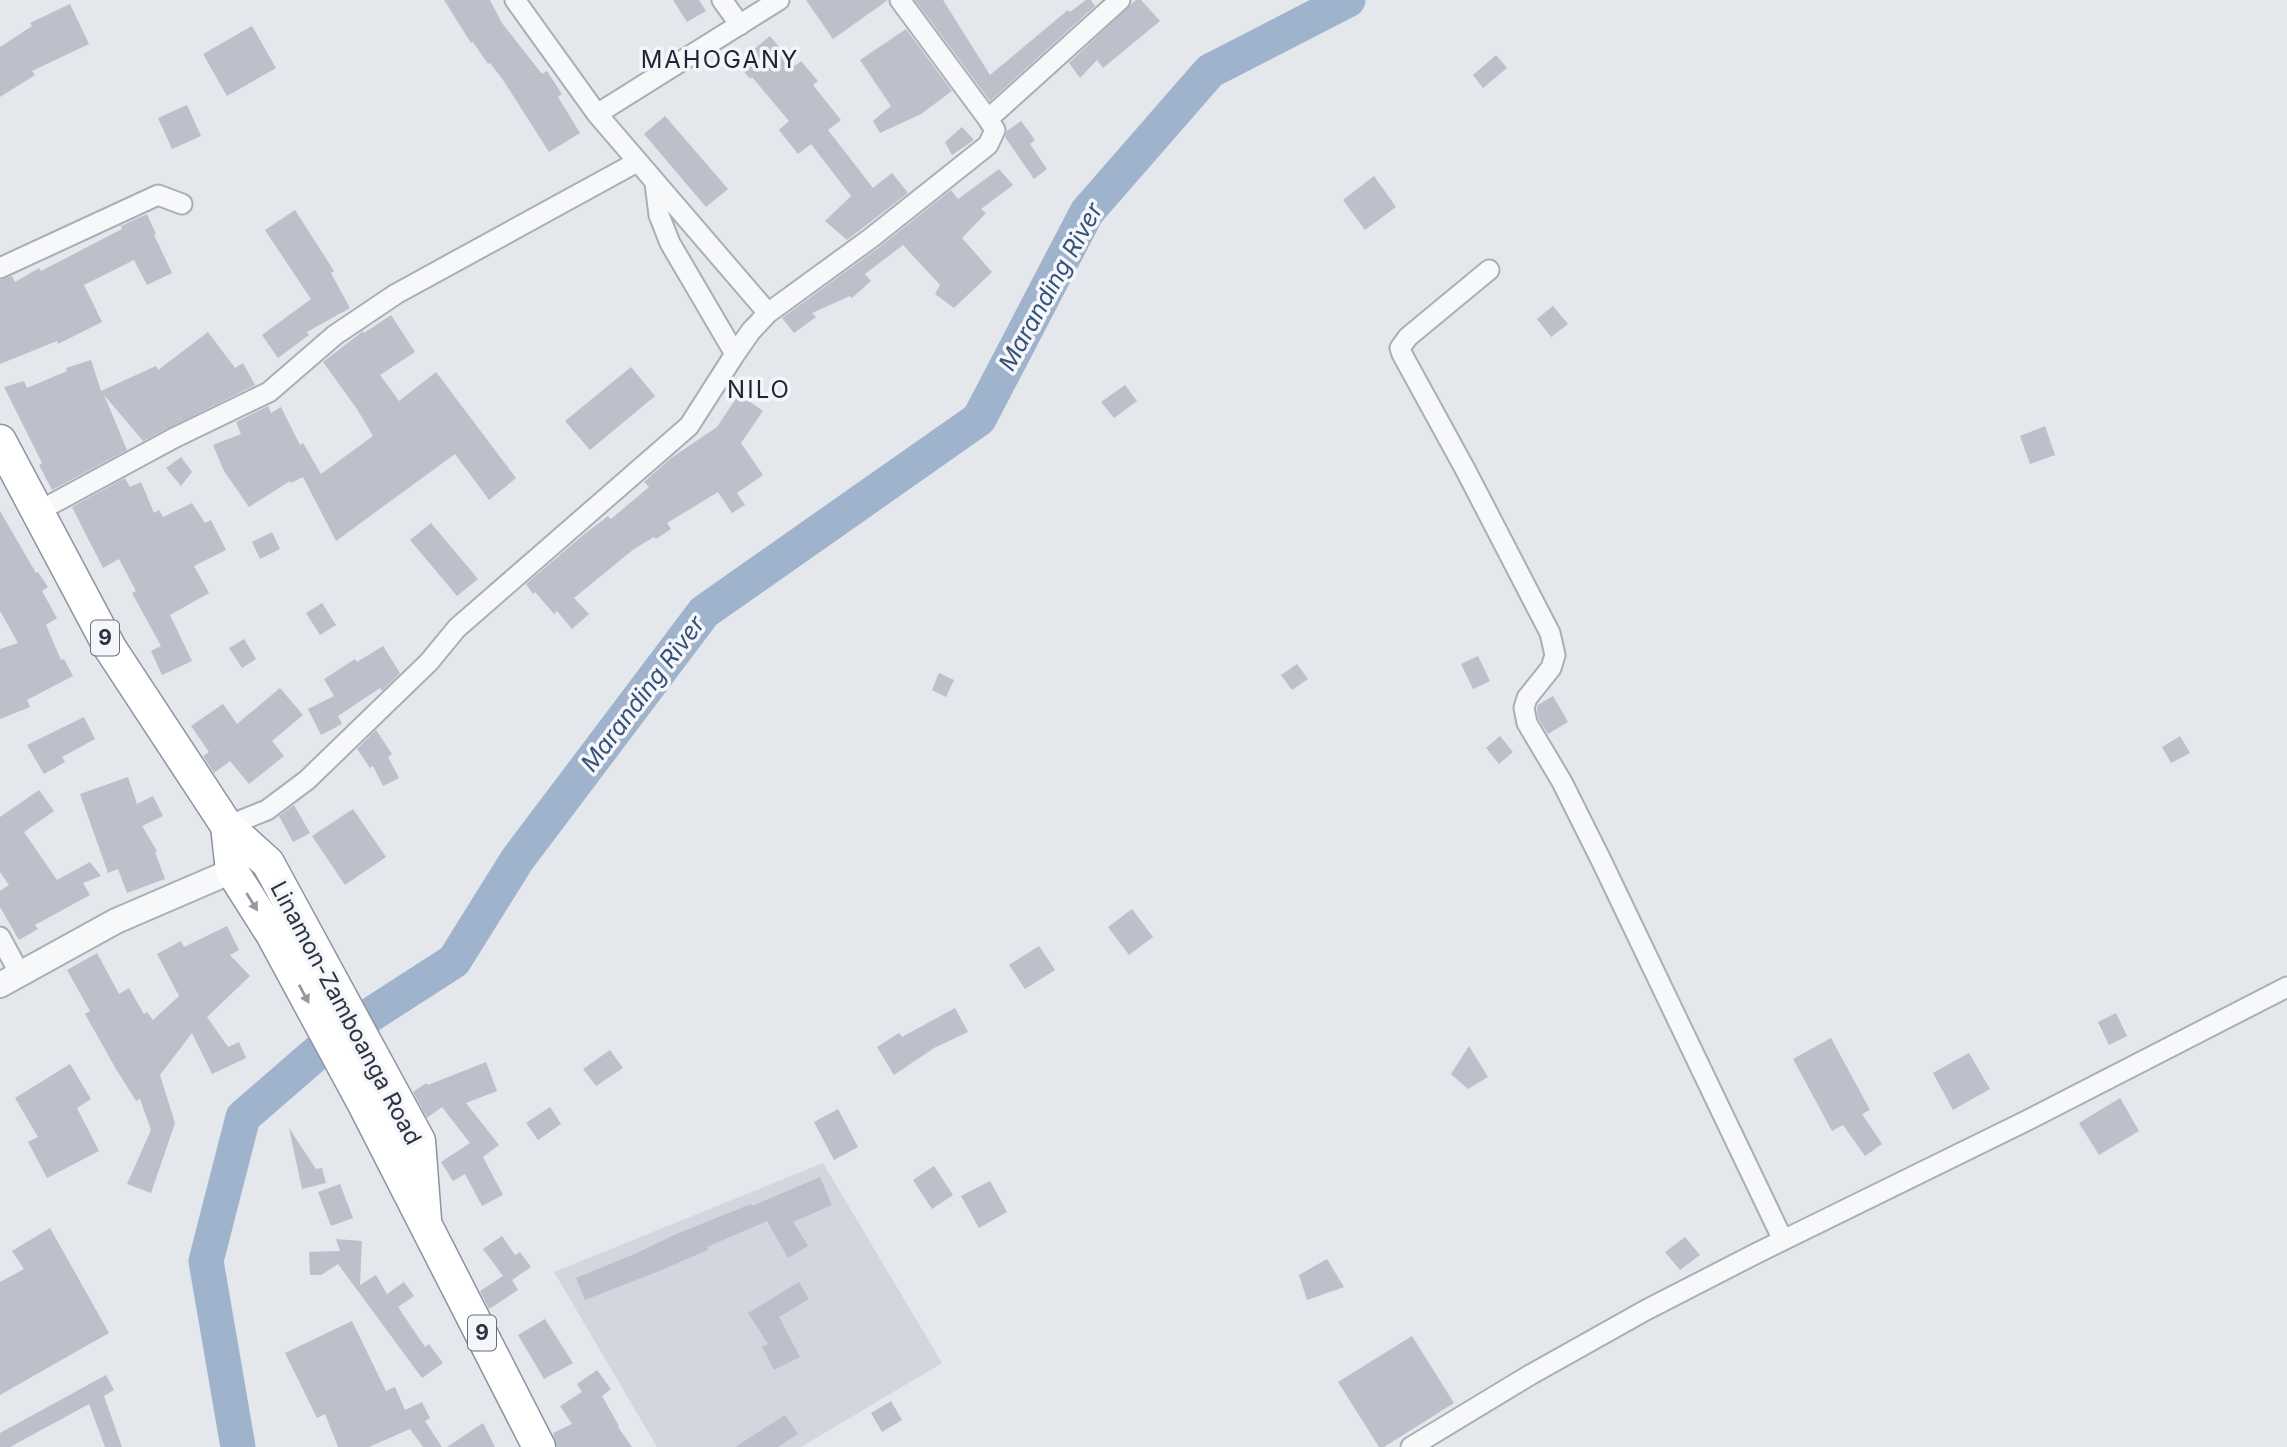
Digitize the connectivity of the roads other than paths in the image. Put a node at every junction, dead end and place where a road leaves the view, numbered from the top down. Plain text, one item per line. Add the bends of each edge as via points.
1 (515, 0) edge
2 (722, 0) edge
3 (779, 0) edge
4 (900, 0) edge
5 (1120, 0) edge
6 (740, 25) junction
7 (597, 114) junction
8 (988, 119) junction
9 (637, 162) junction
10 (655, 183) junction
11 (182, 204) dead end
12 (0, 268) edge
13 (1489, 270) dead end
14 (768, 313) junction
15 (735, 354) junction
16 (0, 440) edge
17 (37, 512) junction
18 (227, 826) junction
19 (232, 871) junction
20 (285, 927) junction
21 (0, 937) edge
22 (10, 980) edge
23 (2287, 987) edge
24 (1783, 1240) junction
25 (539, 1447) edge
26 (1411, 1447) edge

1 - 7 street
2 - 6 street
3 - 6 street
4 - 8 street
5 - 8 street
6 - 7 street
7 - 9 street
8 - 14 street via 995,130 988,145
9 - 10 street
9 - 17 street via 396,294 335,335 269,392
10 - 14 street
10 - 15 street via 659,215 670,243
11 - 12 street via 158,195
13 - 24 street via 1408,337 1402,354 1550,633 1555,656 1527,698 1527,723 1562,782
14 - 15 street
15 - 18 street via 689,426 457,628 429,662 307,780 267,810
16 - 17 highway, Linamon-Zamboanga Road / 9
17 - 18 highway, Linamon-Zamboanga Road / 9 via 110,648
18 - 19 highway, Linamon-Zamboanga Road / 9
18 - 20 highway, Linamon-Zamboanga Road / 9 via 268,863
19 -> 20 highway, Linamon-Zamboanga Road / 9
19 - 22 street via 116,921
20 - 25 highway, Linamon-Zamboanga Road / 9 via 379,1100 425,1220
21 - 22 street
23 - 24 street
24 - 26 street via 1646,1310

